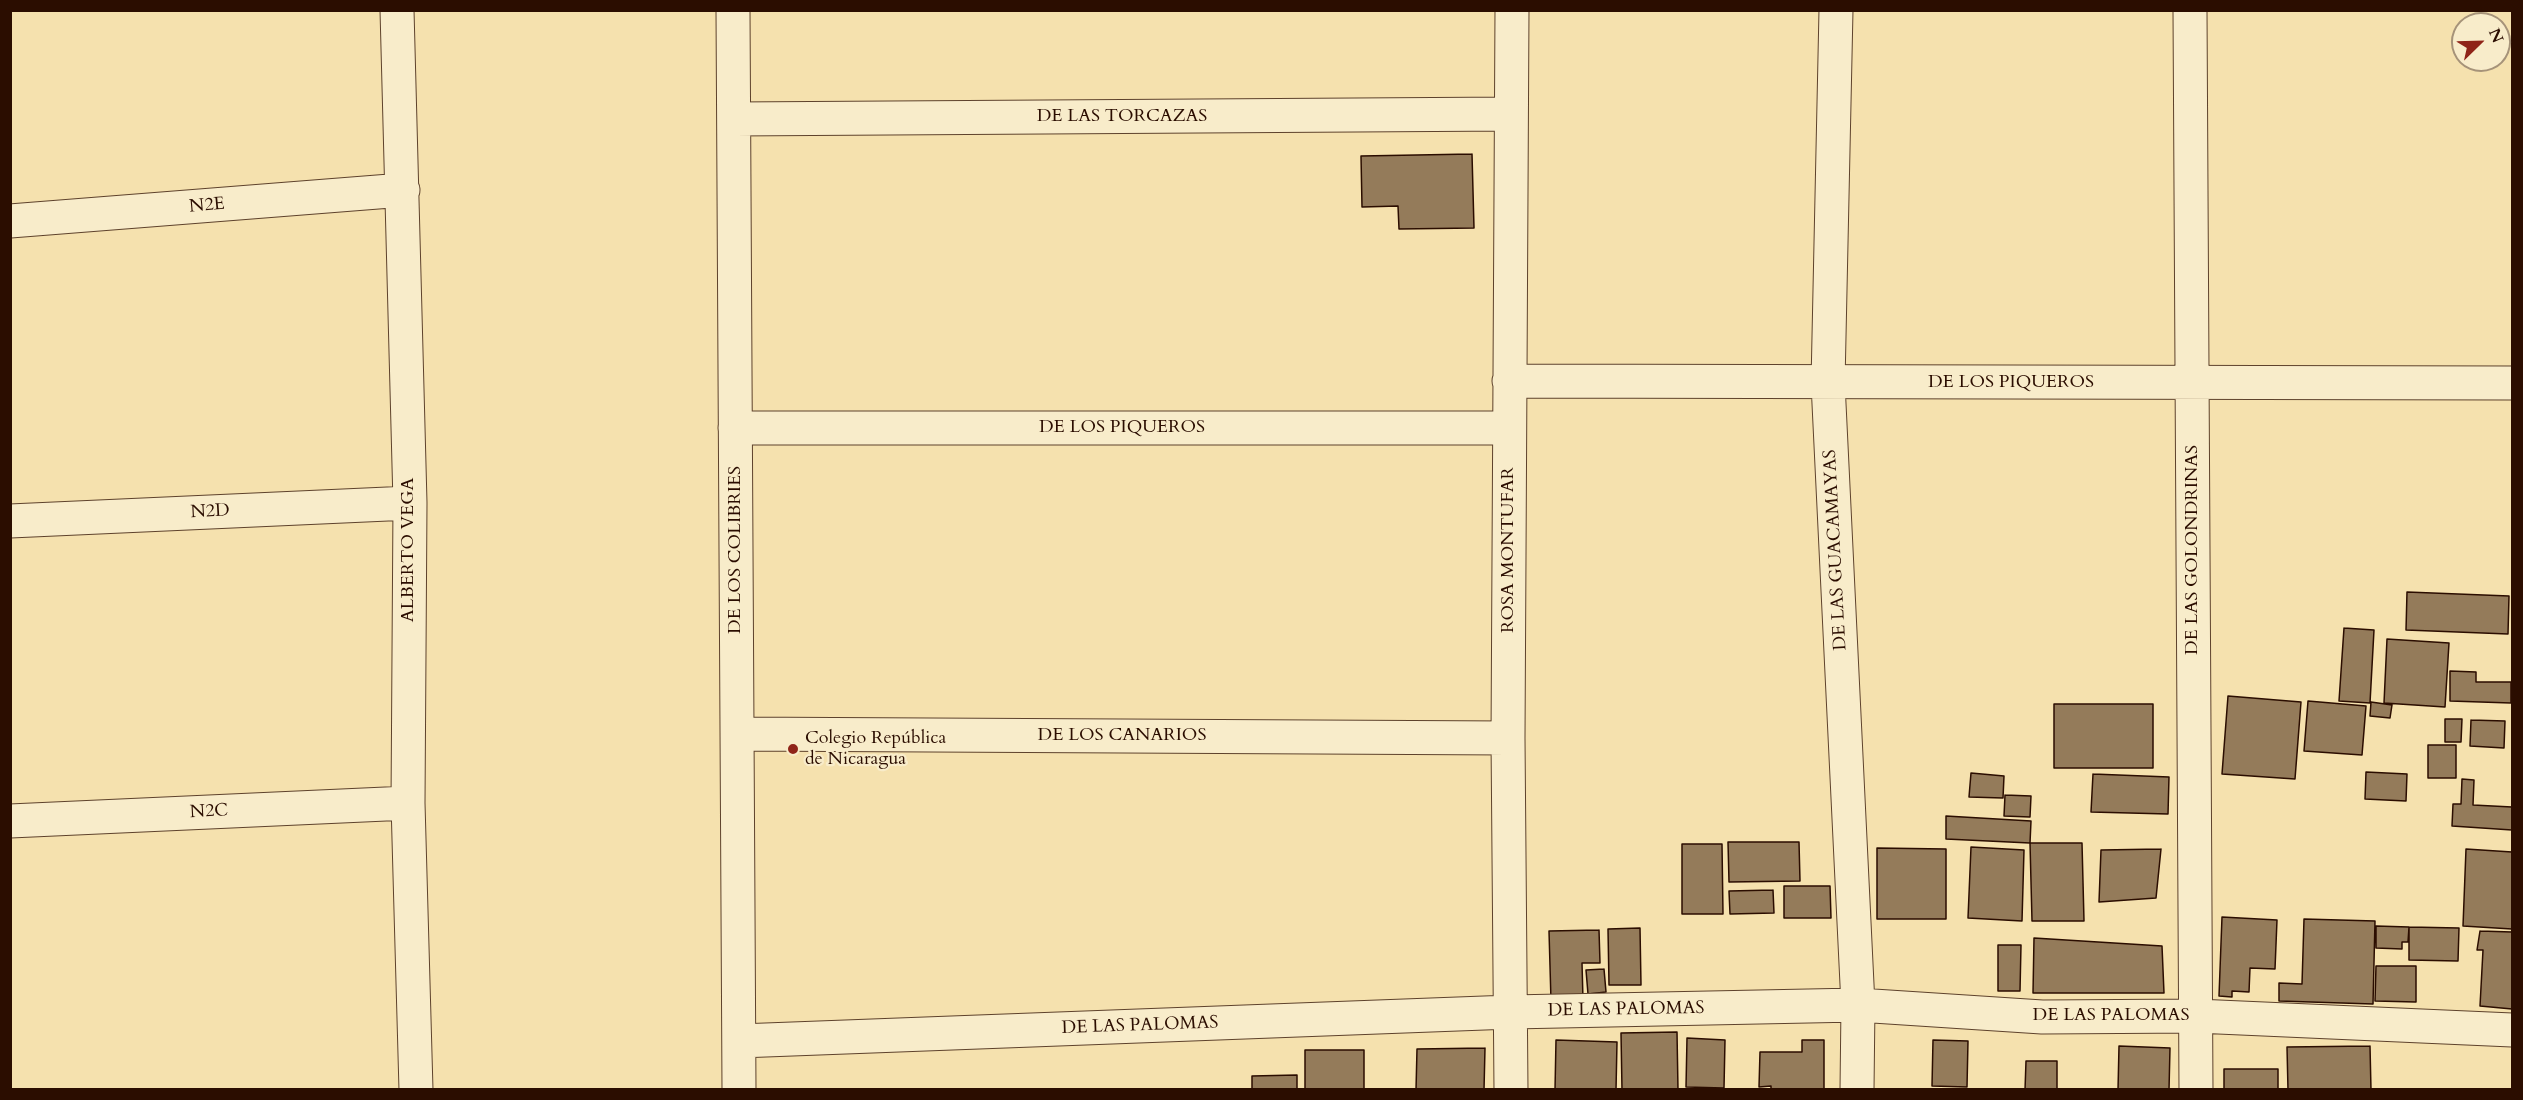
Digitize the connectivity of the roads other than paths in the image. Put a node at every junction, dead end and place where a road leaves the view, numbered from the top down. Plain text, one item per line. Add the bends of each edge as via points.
1 (397, 10) edge
2 (733, 10) edge
3 (1512, 10) edge
4 (1836, 10) edge
5 (2190, 10) edge
6 (1511, 114) junction
7 (734, 119) junction
8 (403, 190) junction
9 (10, 221) edge
10 (1509, 381) junction
11 (1828, 383) junction
12 (2193, 383) junction
13 (2512, 383) edge
14 (735, 428) junction
15 (1509, 428) junction
16 (410, 503) junction
17 (10, 521) edge
18 (737, 734) junction
19 (1508, 738) junction
20 (408, 803) junction
21 (10, 821) edge
22 (1858, 1005) junction
23 (1511, 1012) junction
24 (2196, 1016) junction
25 (2512, 1030) edge
26 (739, 1041) junction
27 (416, 1089) edge
28 (739, 1089) edge
29 (1511, 1089) edge
30 (1857, 1089) edge
31 (2196, 1089) edge

1 - 8 street, ALBERTO VEGA
2 - 7 street, DE LOS COLIBRIES
3 - 6 street, ROSA MONTUFAR
4 - 11 street, DE LAS GUACAMAYAS
5 - 12 street, DE LAS GOLONDRINAS
6 - 7 street, DE LAS TORCAZAS
6 - 10 street, ROSA MONTUFAR
7 - 14 street, DE LOS COLIBRIES
8 - 9 street, N2E
8 - 16 street, ALBERTO VEGA
10 - 11 street, DE LOS PIQUEROS
10 - 15 street, ROSA MONTUFAR
11 - 12 street, DE LOS PIQUEROS
11 - 22 street, DE LAS GUACAMAYAS
12 - 13 street, DE LOS PIQUEROS
12 - 24 street, DE LAS GOLONDRINAS
14 - 15 street, DE LOS PIQUEROS
14 - 18 street, DE LOS COLIBRIES
15 - 19 street, ROSA MONTUFAR
16 - 17 street, N2D
16 - 20 street, ALBERTO VEGA
18 - 19 street, DE LOS CANARIOS
18 - 26 street, DE LOS COLIBRIES
19 - 23 street, ROSA MONTUFAR
20 - 21 street, N2C
20 - 27 street, ALBERTO VEGA
22 - 23 street, DE LAS PALOMAS
22 - 24 street, DE LAS PALOMAS via 2042,1017
22 - 30 street, DE LAS GUACAMAYAS
23 - 26 street, DE LAS PALOMAS
23 - 29 street, ROSA MONTUFAR
24 - 25 street, DE LAS PALOMAS
24 - 31 street, DE LAS GOLONDRINAS
26 - 28 street, DE LOS COLIBRIES

